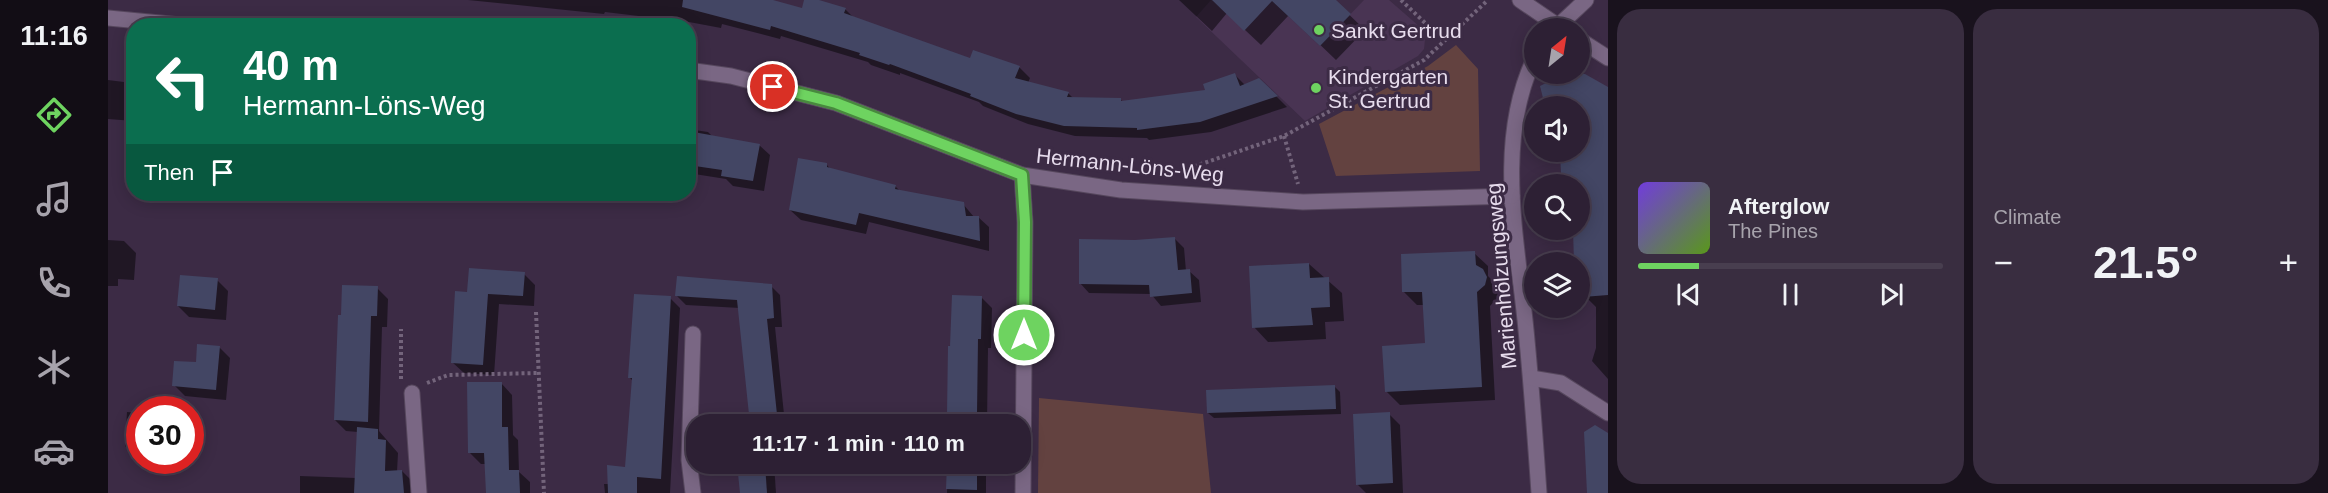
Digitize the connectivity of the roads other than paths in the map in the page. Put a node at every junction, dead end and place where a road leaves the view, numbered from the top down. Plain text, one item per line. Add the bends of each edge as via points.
1 (1520, 0) edge
2 (1586, 0) edge
3 (108, 18) edge
4 (1544, 18) edge
5 (1568, 18) edge
6 (126, 20) edge
7 (1590, 46) edge
8 (1608, 58) edge
9 (696, 71) edge
10 (1525, 84) edge
11 (1022, 175) junction
12 (1512, 196) junction
13 (693, 334) dead end
14 (1531, 378) junction
15 (412, 393) road end
16 (1608, 413) edge
17 (419, 493) edge
18 (693, 493) edge
19 (1023, 493) edge
20 (1539, 493) edge

1 - 4 street
2 - 5 street
3 - 6 street
7 - 8 street
9 - 11 street, Hermann-Löns-Weg via 731,76 836,103
10 - 12 street, Marienhölzungsweg via 1514,134
11 - 12 street, Hermann-Löns-Weg via 1121,190 1303,202
11 - 19 street
12 - 14 street, Marienhölzungsweg
13 - 18 street
14 - 16 street via 1561,383
14 - 20 street, Marienhölzungsweg
15 - 17 street

